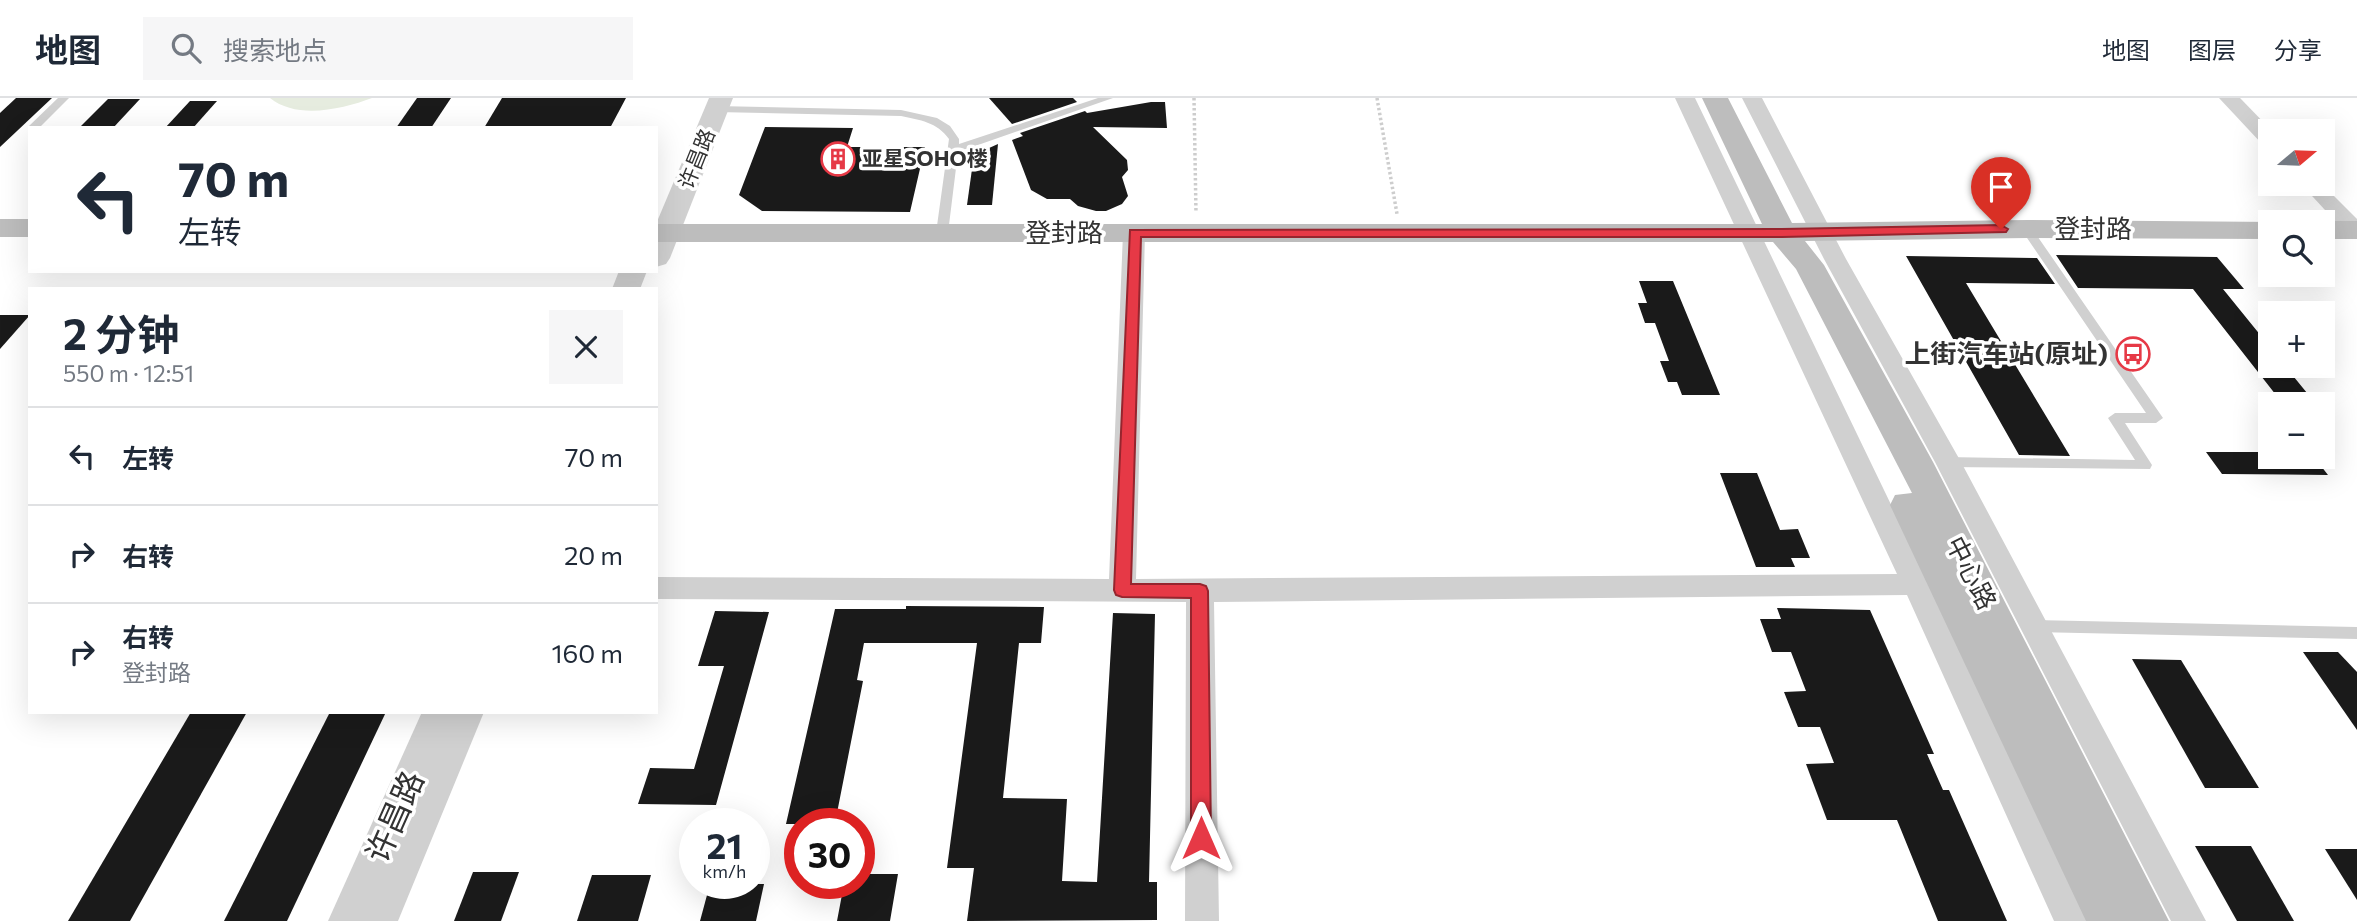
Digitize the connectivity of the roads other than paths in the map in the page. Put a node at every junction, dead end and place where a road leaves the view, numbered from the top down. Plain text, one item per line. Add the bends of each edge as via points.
1 (64, 98) edge
2 (1108, 98) edge
3 (1685, 98) edge
4 (1715, 98) edge
5 (1752, 98) edge
6 (2229, 98) edge
7 (714, 102) edge
8 (35, 126) edge
9 (2258, 128) edge
10 (952, 150) junction
11 (2323, 196) edge
12 (0, 228) edge
13 (28, 228) edge
14 (2027, 229) junction
15 (2258, 230) edge
16 (2335, 230) edge
17 (2357, 231) edge
18 (942, 233) junction
19 (1134, 233) junction
20 (1765, 233) junction
21 (1821, 233) junction
22 (659, 235) edge
23 (1931, 462) junction
24 (1931, 584) junction
25 (658, 588) edge
26 (1122, 590) junction
27 (1200, 591) junction
28 (2034, 626) junction
29 (2357, 633) edge
30 (440, 714) edge
31 (464, 714) edge
32 (349, 921) edge
33 (377, 921) edge
34 (1202, 921) edge
35 (2071, 921) edge
36 (2110, 921) edge
37 (2146, 921) edge
38 (2189, 921) edge

1 - 8 lane
2 - 10 lane
3 - 20 street
4 - 20 main road, 中心路
5 - 21 street
6 - 9 street
7 - 10 lane via 922,116 946,128 954,139
7 - 22 street, 许昌路
10 - 18 lane
11 - 17 street
12 - 13 main road
14 - 15 main road, 登封路
14 - 21 main road, 登封路
14 - 23 lane via 2156,418 2115,418 2145,465
16 - 17 main road
18 - 19 main road, 登封路
18 - 22 main road, 登封路
19 - 20 main road, 登封路
19 - 26 street
20 - 21 main road, 登封路
20 - 23 main road, 中心路 via 1810,265
20 - 24 main road, 中心路 via 1785,263
21 - 23 street
23 - 28 street
23 - 37 main road, 中心路
24 - 27 street
24 - 35 street
24 - 36 main road, 中心路
25 - 26 street
26 - 27 street
27 - 34 street
28 - 29 lane
28 - 38 street
30 - 32 street, 许昌路
31 - 33 street, 许昌路

